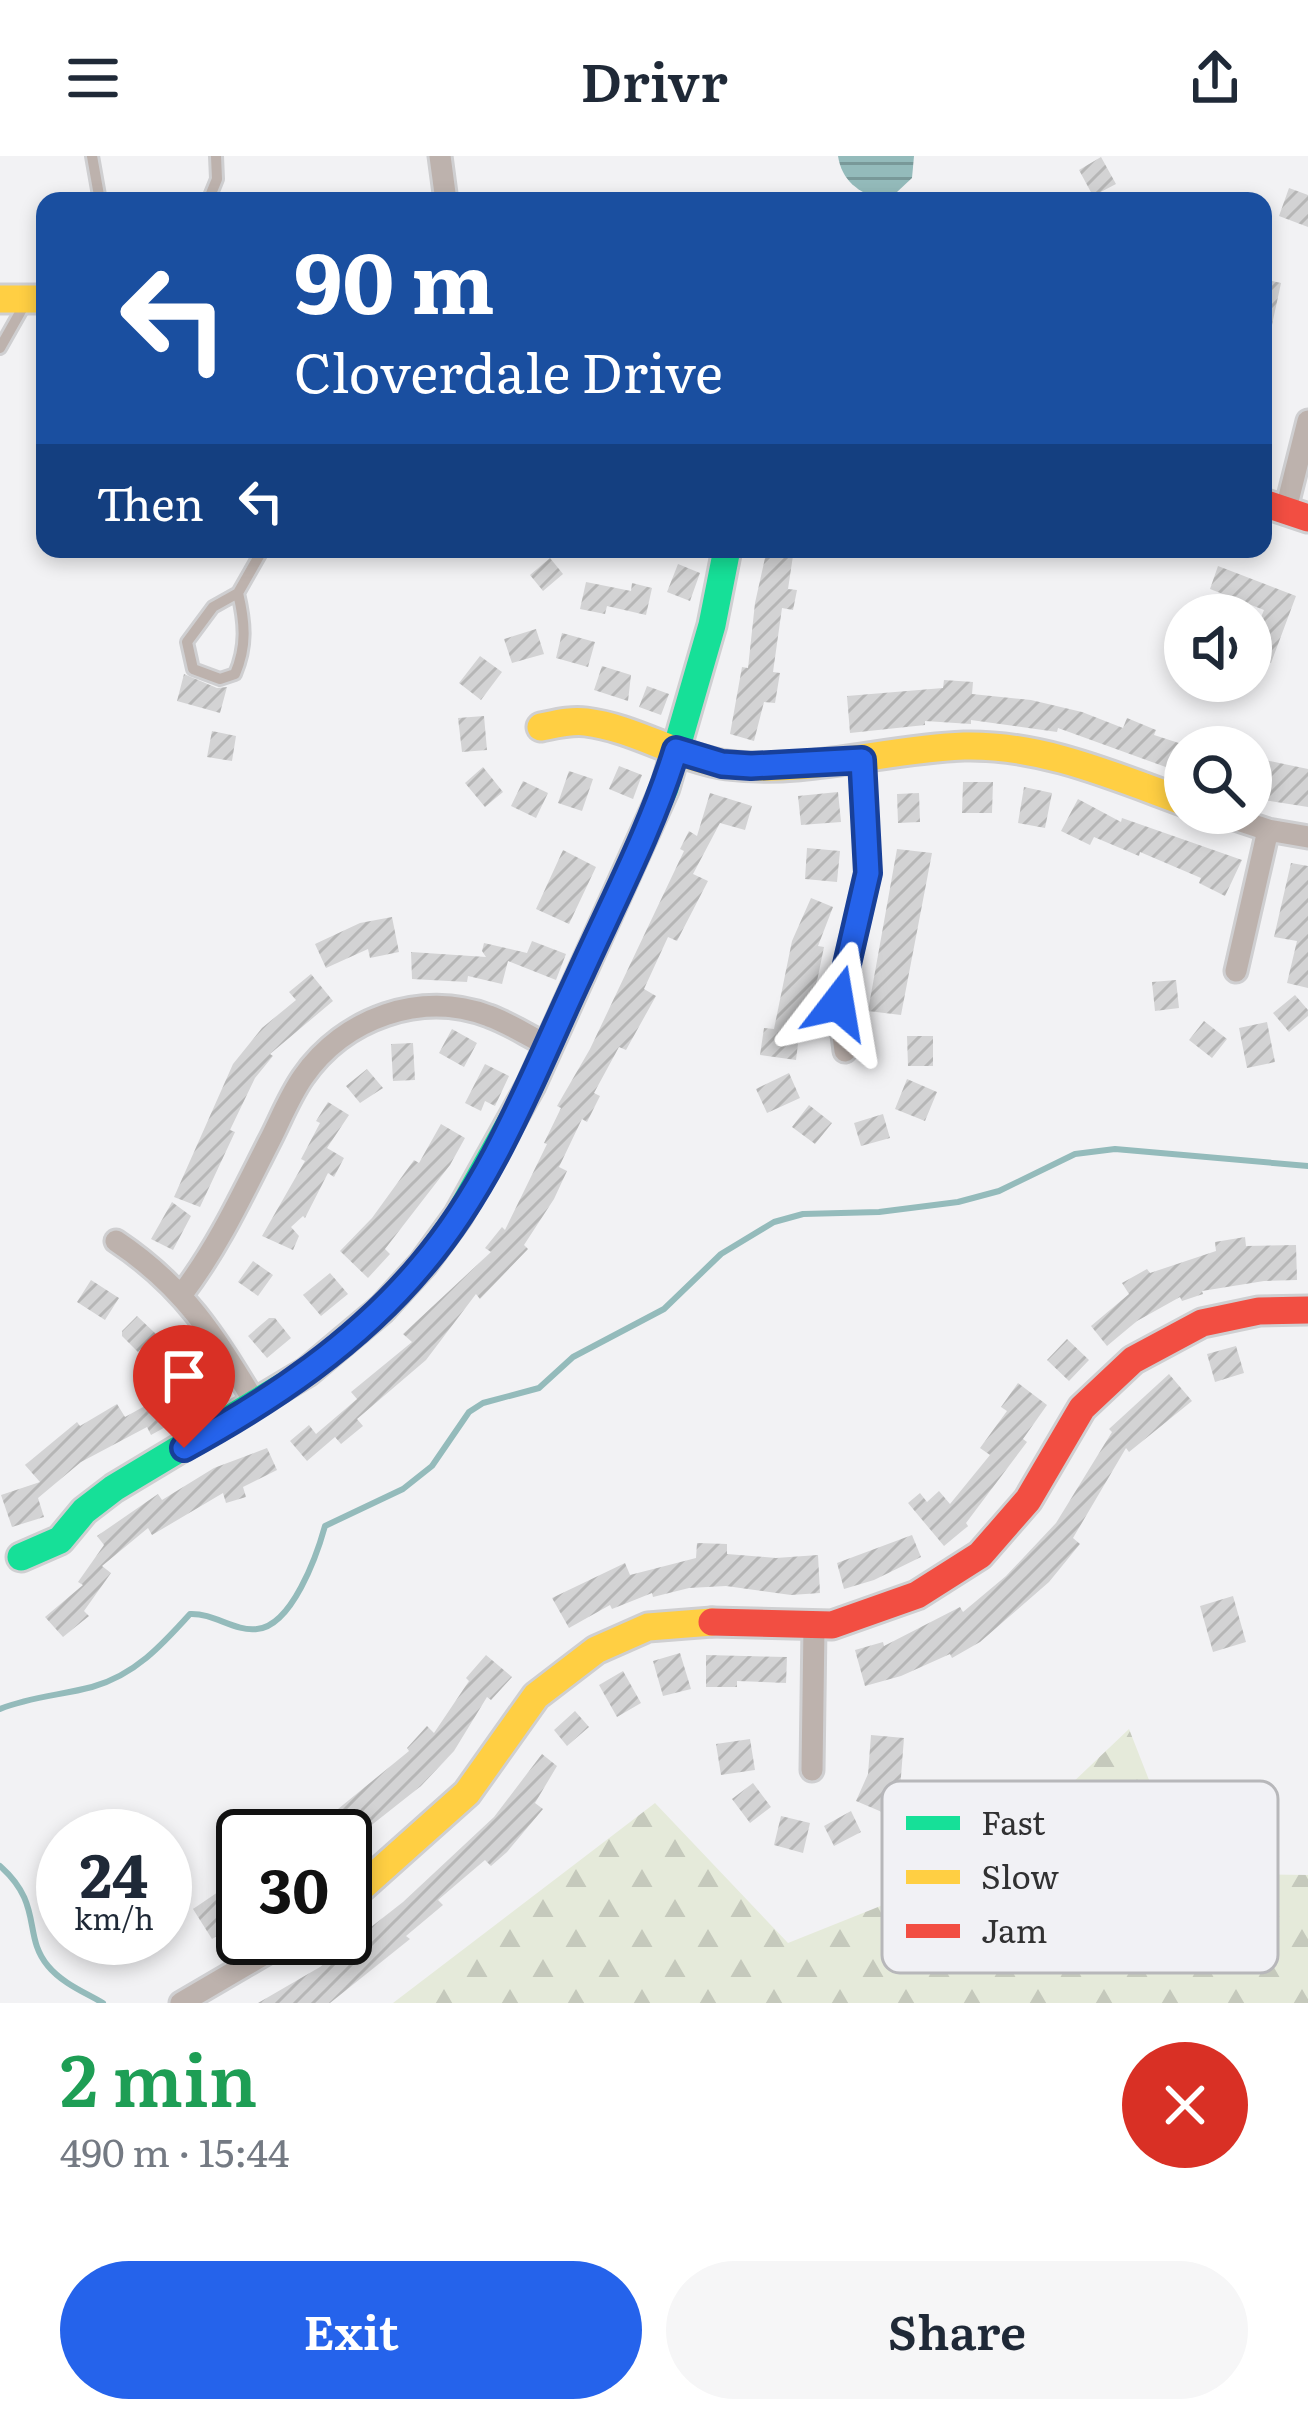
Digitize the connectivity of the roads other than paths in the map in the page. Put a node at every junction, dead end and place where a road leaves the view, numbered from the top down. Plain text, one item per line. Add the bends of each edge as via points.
1 (92, 156) edge
2 (217, 156) edge
3 (440, 156) edge
4 (98, 192) edge
5 (212, 192) edge
6 (445, 192) edge
7 (24, 299) edge
8 (0, 348) edge
9 (1308, 421) edge
10 (1286, 510) edge
11 (258, 558) edge
12 (725, 558) edge
13 (238, 593) junction
14 (542, 727) dead end
15 (676, 750) junction
16 (862, 760) junction
17 (1164, 795) edge
18 (1272, 831) edge
19 (1267, 834) edge
20 (1308, 837) edge
21 (1236, 970) dead end
22 (547, 1045) junction
23 (845, 1051) dead end
24 (116, 1241) dead end
25 (182, 1294) junction
26 (1308, 1310) edge
27 (257, 1406) junction
28 (21, 1557) dead end
29 (814, 1627) junction
30 (812, 1770) dead end
31 (372, 1878) edge
32 (246, 1965) edge
33 (181, 2003) edge

1 - 4 lane
2 - 5 lane
3 - 6 street
7 - 8 lane
9 - 10 street
11 - 13 lane
12 - 15 street
13 - 13 lane via 245,651 235,674 220,679 193,669 187,642 213,607
14 - 15 street via 584,721
15 - 16 street via 751,766
15 - 22 street
16 - 17 street via 1001,747
16 - 23 street via 868,873 838,1003
18 - 20 street
19 - 21 street
22 - 25 street via 449,1005 355,1027 301,1080 211,1256
22 - 27 street via 486,1169 424,1264 382,1309
24 - 25 street
25 - 27 street
26 - 29 street via 1202,1323 1133,1360 1082,1408 1028,1500 980,1556 917,1595
27 - 28 street via 114,1488 60,1540
29 - 30 street
29 - 31 street via 685,1621 596,1650 536,1696 467,1793
32 - 33 street

